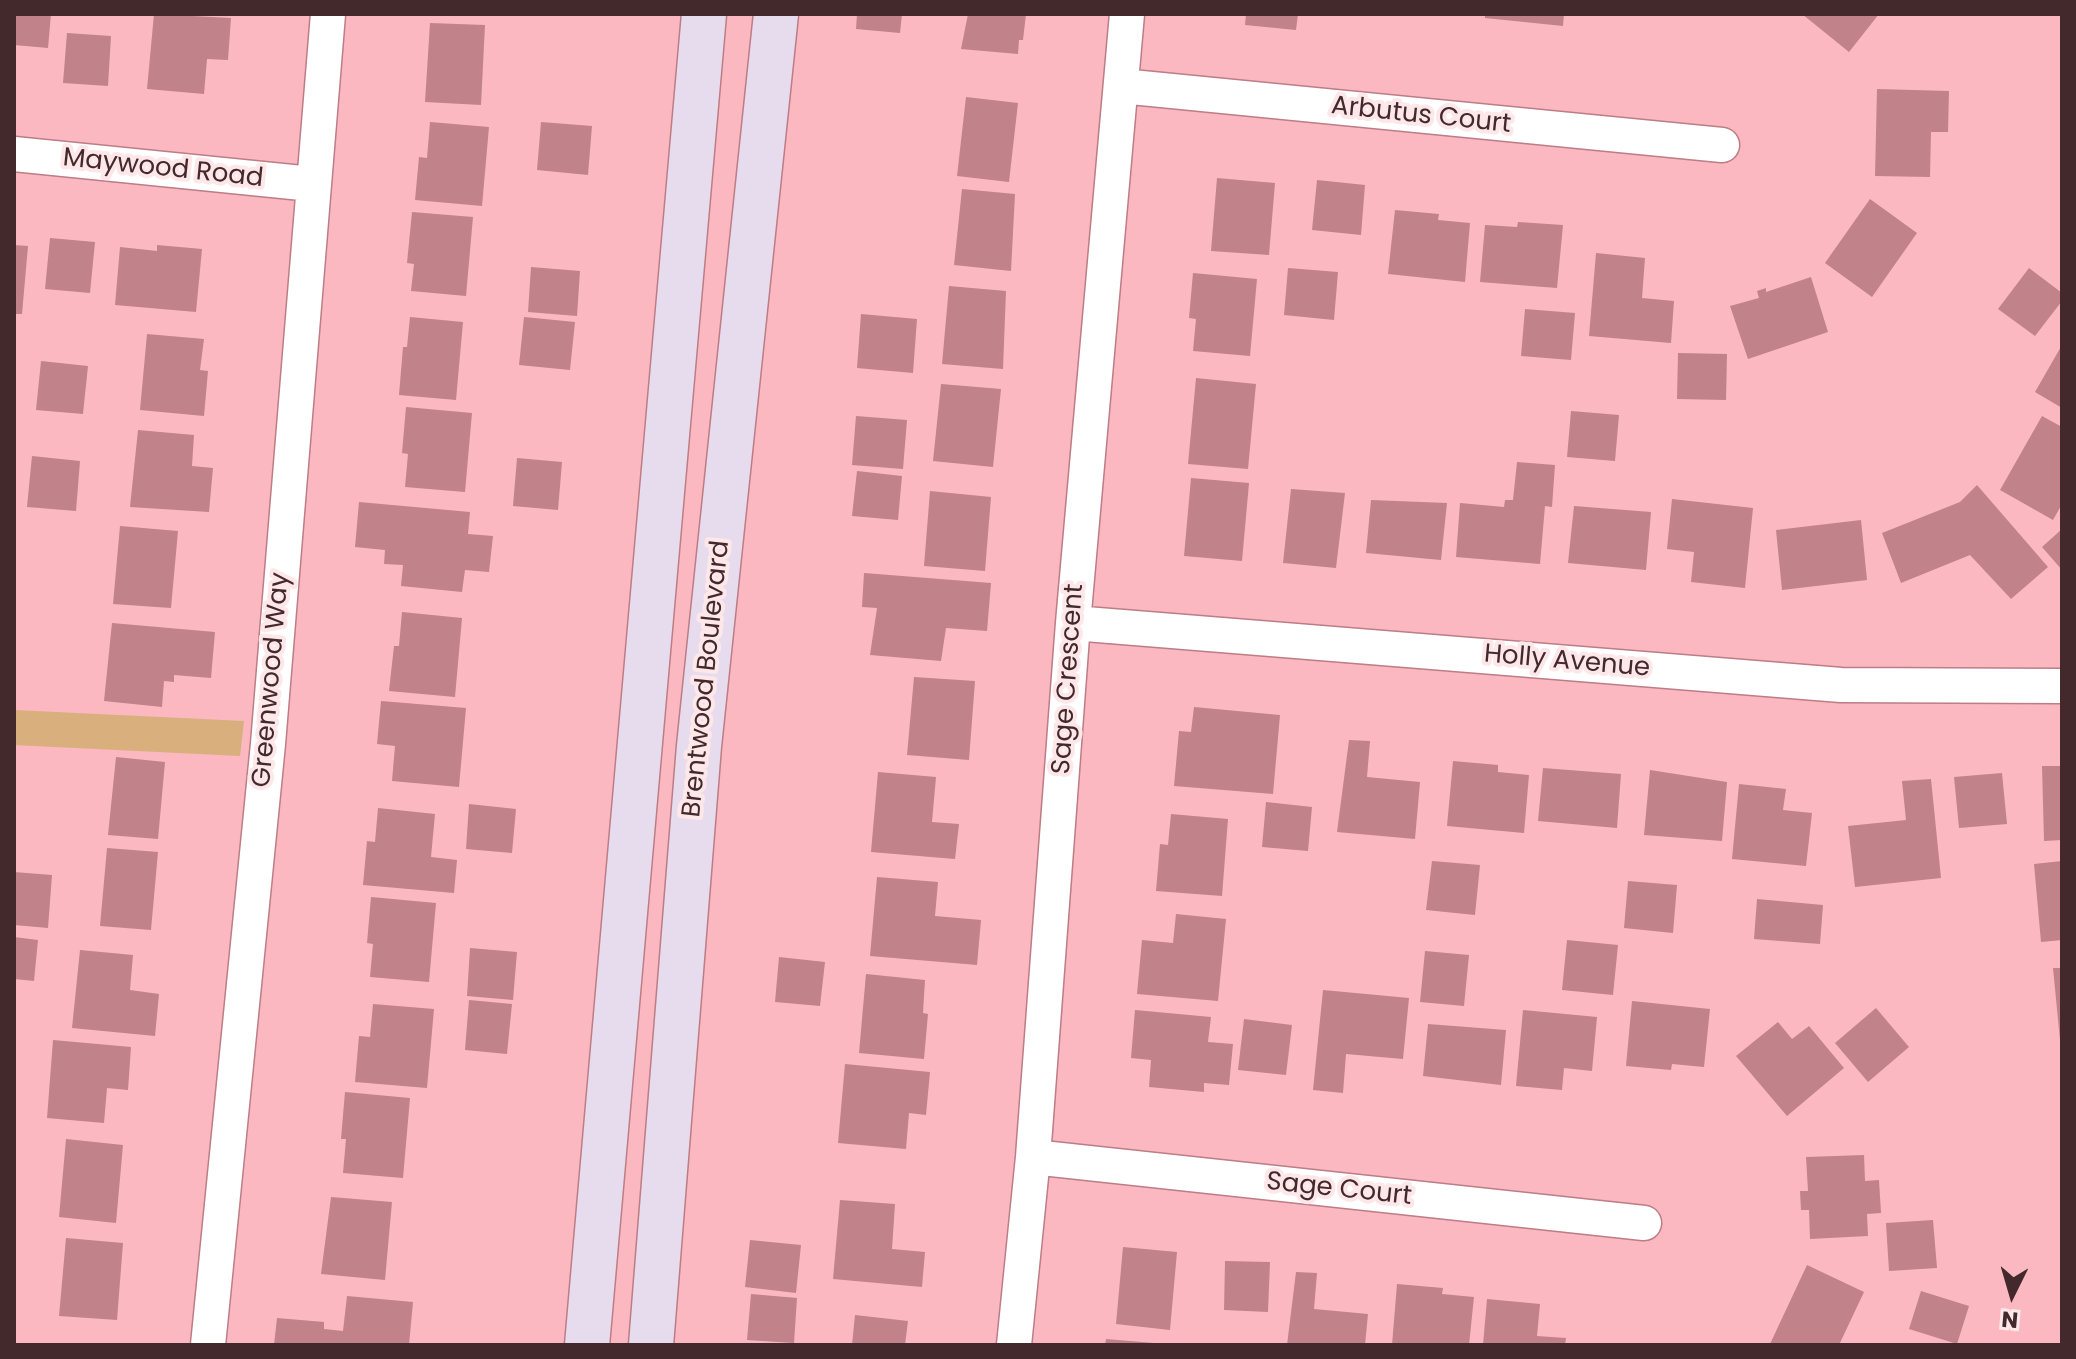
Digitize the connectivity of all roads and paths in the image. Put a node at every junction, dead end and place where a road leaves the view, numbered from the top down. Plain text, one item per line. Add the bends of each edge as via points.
1 (328, 14) edge
2 (704, 14) edge
3 (776, 14) edge
4 (1127, 14) edge
5 (1121, 86) junction
6 (1722, 145) dead end
7 (14, 154) edge
8 (312, 184) junction
9 (1073, 623) junction
10 (2062, 686) edge
11 (1033, 1157) junction
12 (1644, 1223) dead end
13 (208, 1345) edge
14 (587, 1345) edge
15 (651, 1345) edge
16 (1014, 1345) edge

1 - 8 street, Greenwood Way
2 - 14 main road
3 - 15 main road, Brentwood Boulevard via 699,746
4 - 5 street, Sage Crescent
5 - 6 street, Arbutus Court
5 - 9 street, Sage Crescent
7 - 8 street, Maywood Road
8 - 13 street, Greenwood Way via 269,728
9 - 10 street, Holly Avenue via 1841,685
9 - 11 street, Sage Crescent
11 - 12 street, Sage Court
11 - 16 street, Sage Crescent

